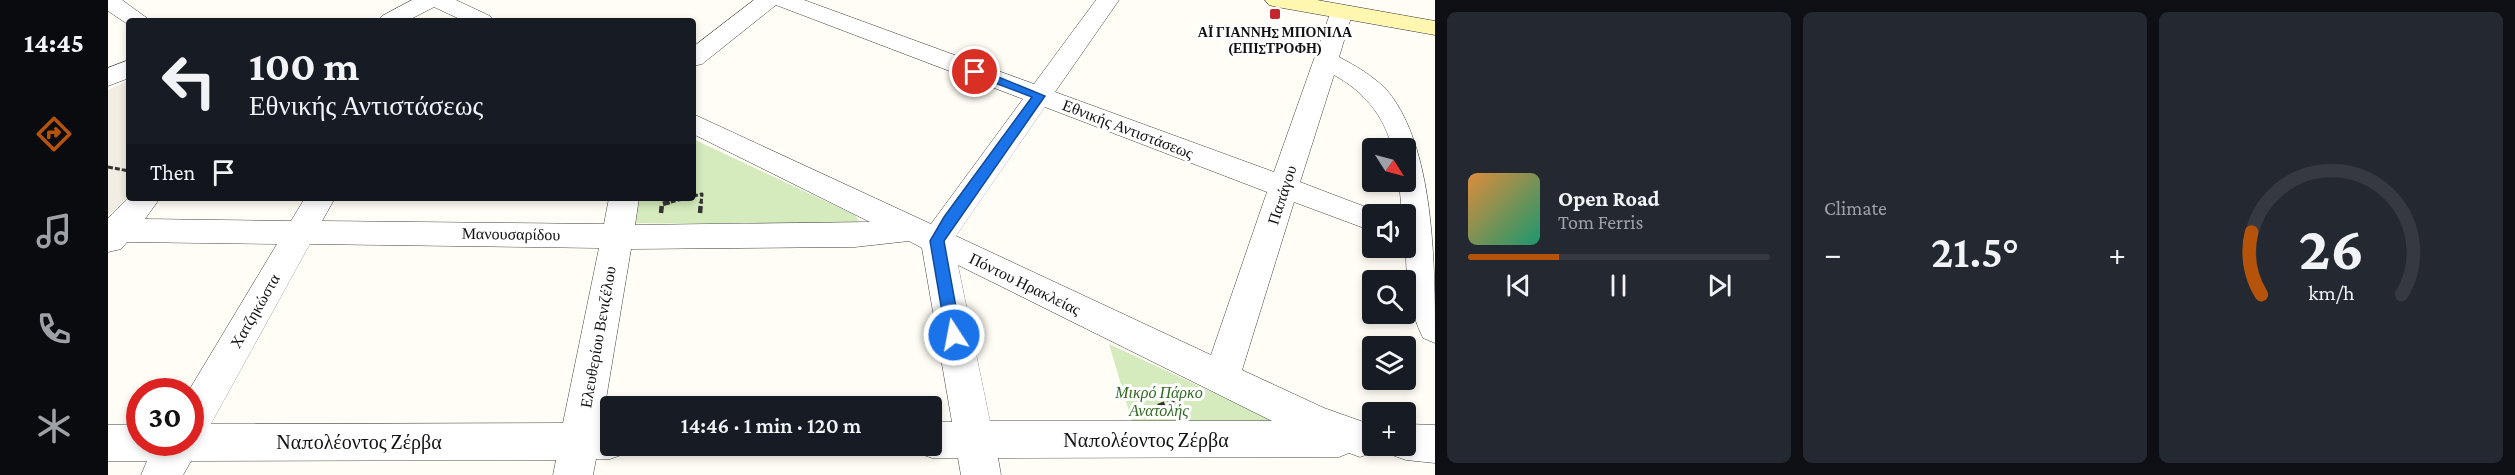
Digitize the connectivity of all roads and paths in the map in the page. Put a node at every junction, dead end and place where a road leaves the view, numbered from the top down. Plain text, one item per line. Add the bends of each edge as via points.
1 (429, 0) edge
2 (438, 0) edge
3 (768, 0) edge
4 (783, 0) edge
5 (1108, 0) edge
6 (1277, 0) edge
7 (108, 1) edge
8 (1342, 11) junction
9 (134, 18) edge
10 (396, 18) edge
11 (476, 18) edge
12 (1435, 28) edge
13 (696, 57) edge
14 (1326, 60) junction
15 (126, 69) edge
16 (108, 78) edge
17 (1039, 96) junction
18 (696, 124) edge
19 (108, 167) edge
20 (126, 170) edge
21 (1284, 188) junction
22 (696, 195) edge
23 (142, 201) edge
24 (318, 201) edge
25 (623, 201) edge
26 (662, 201) edge
27 (662, 204) dead end
28 (1413, 204) edge
29 (1362, 216) edge
30 (698, 222) dead end
31 (300, 231) junction
32 (112, 235) edge
33 (925, 235) junction
34 (617, 236) junction
35 (1416, 254) edge
36 (1435, 328) edge
37 (1221, 378) junction
38 (204, 399) edge
39 (1362, 439) edge
40 (1362, 440) edge
41 (108, 443) edge
42 (126, 443) edge
43 (204, 443) edge
44 (1416, 443) edge
45 (942, 444) edge
46 (1435, 444) edge
47 (587, 453) edge
48 (172, 456) edge
49 (978, 458) edge
50 (161, 475) edge

1 - 10 street
2 - 11 street
3 - 13 street
4 - 17 street, Εθνικής Αντιστάσεως
5 - 17 street
6 - 8 main road
7 - 9 street
8 - 12 main road
8 - 14 street, Παπάγου
14 - 21 street, Παπάγου
14 - 28 street via 1368,83 1396,118 1413,184
15 - 16 street
17 - 21 street, Εθνικής Αντιστάσεως
17 - 33 street via 949,221
18 - 33 street, Πόντου Ηρακλείας
19 - 20 path
21 - 29 street, Εθνικής Αντιστάσεως
21 - 37 street, Παπάγου
22 - 30 path via 702,194
23 - 32 street
24 - 31 street, Χατζηκώστα
25 - 34 street, Ελευθερίου Βενιζέλου
26 - 27 path
31 - 32 street, Μανουσαρίδου
31 - 34 street, Μανουσαρίδου
31 - 38 street, Χατζηκώστα
33 - 34 street, Μανουσαρίδου
33 - 37 street, Πόντου Ηρακλείας
33 - 49 street
34 - 47 street, Ελευθερίου Βενιζέλου
35 - 36 street
37 - 39 street, Πόντου Ηρακλείας via 1322,427
40 - 49 street, Ναπολέοντος Ζέρβα
41 - 42 street, Ναπολέοντος Ζέρβα
43 - 47 street, Ναπολέοντος Ζέρβα
44 - 46 street
45 - 49 street, Ναπολέοντος Ζέρβα
48 - 50 street

